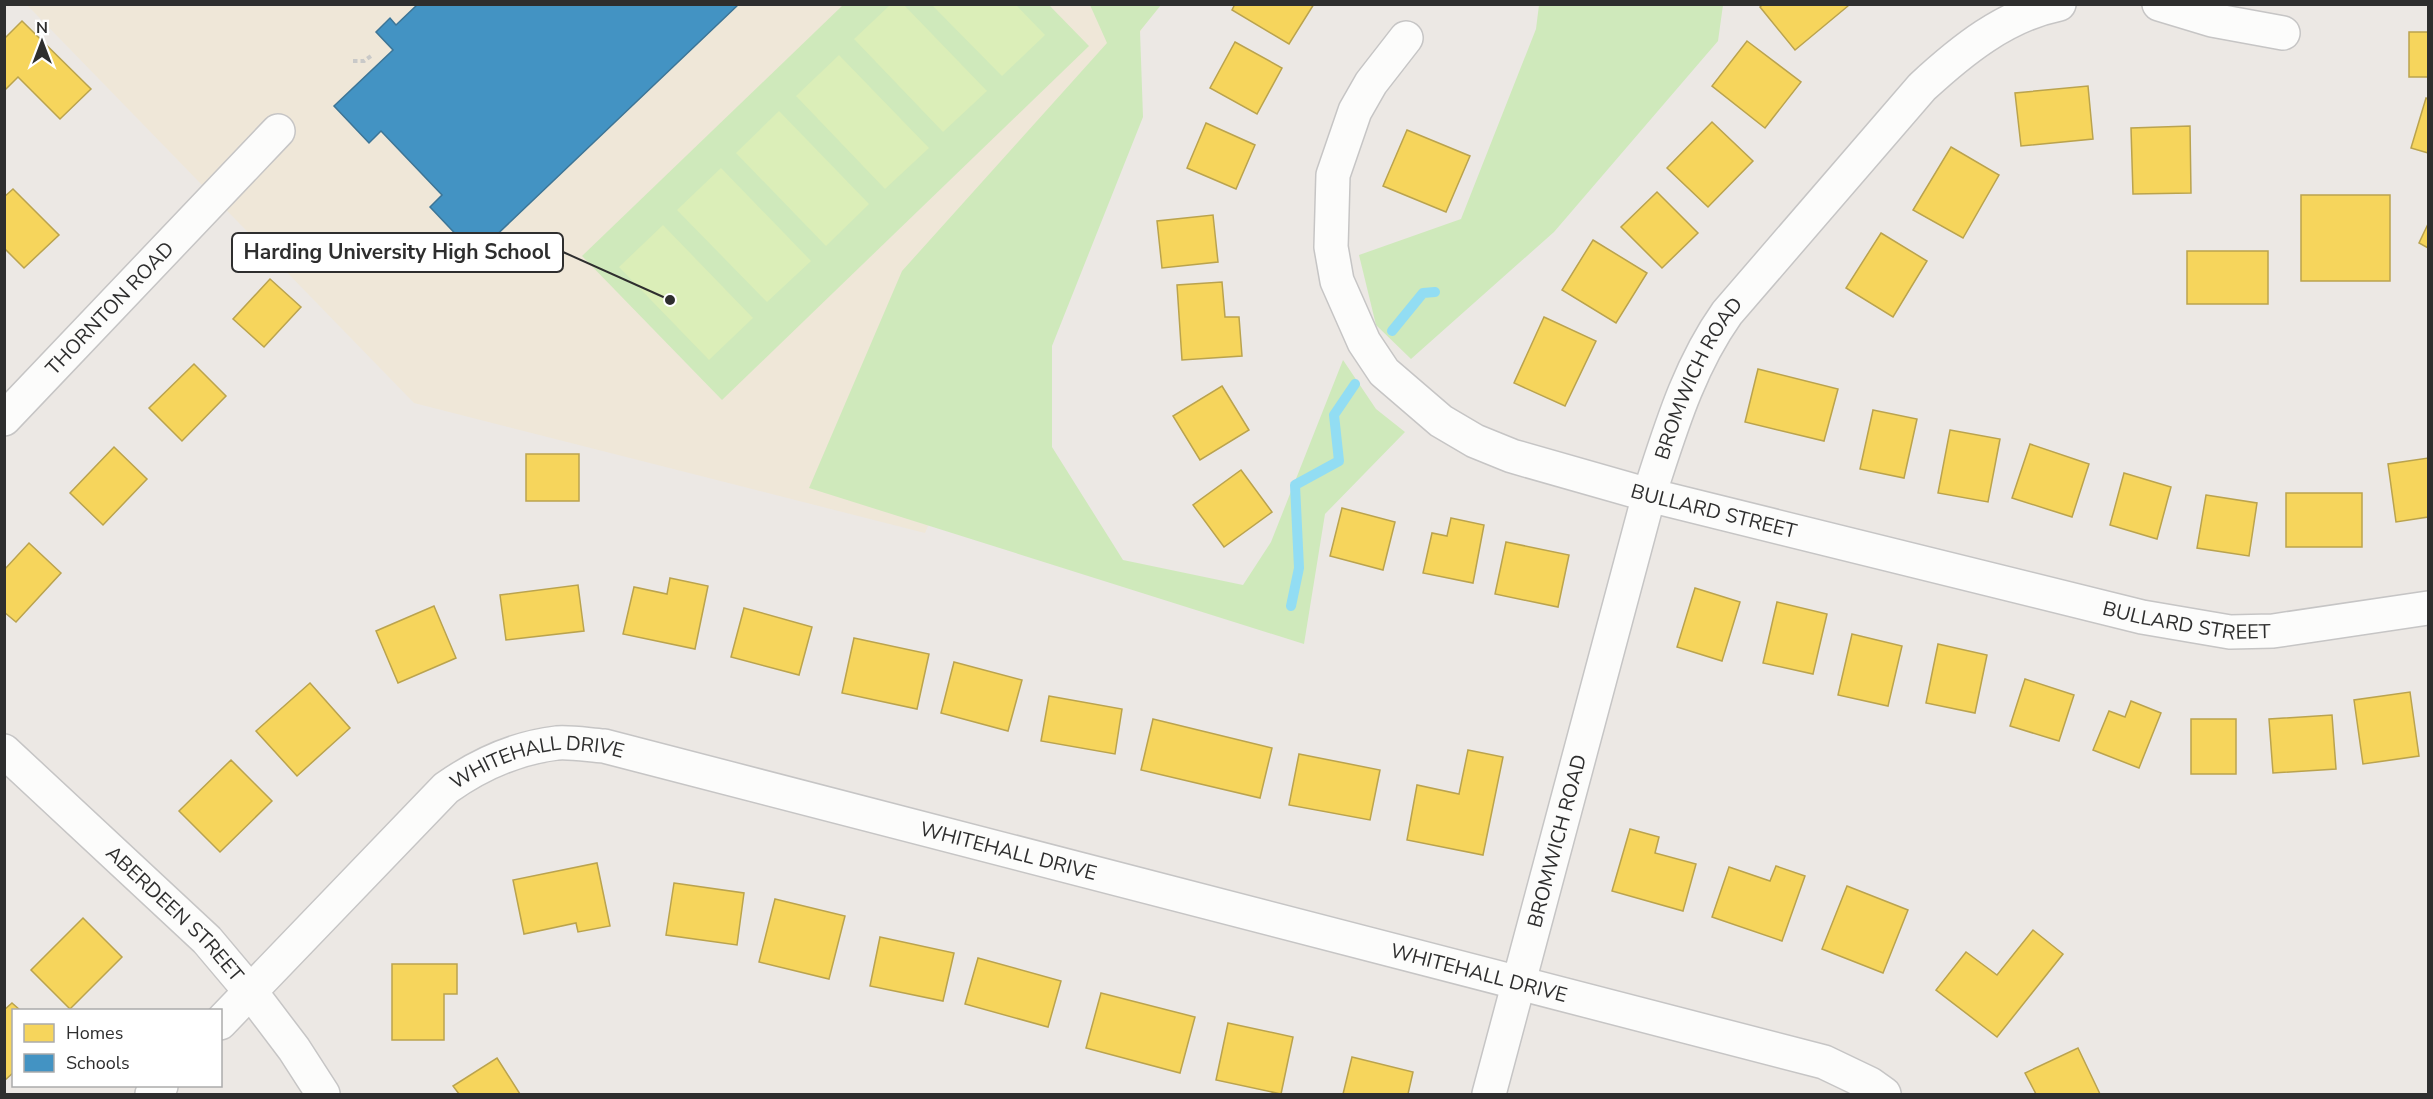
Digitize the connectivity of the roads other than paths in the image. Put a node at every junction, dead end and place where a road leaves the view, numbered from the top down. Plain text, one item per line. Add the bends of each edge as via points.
1 (2059, 4) edge
2 (2159, 4) edge
3 (2283, 33) dead end
4 (1406, 38) dead end
5 (278, 131) dead end
6 (8, 406) edge
7 (1649, 495) junction
8 (2428, 608) edge
9 (4, 751) edge
10 (1519, 982) junction
11 (250, 991) junction
12 (222, 1021) edge
13 (323, 1095) edge
14 (1489, 1095) edge
15 (1884, 1095) edge

1 - 7 street, BROMWICH ROAD via 2013,20 1981,38 1929,81 1727,313 1708,340 1681,397
2 - 3 street via 2212,20
4 - 7 street, BULLARD STREET via 1355,111 1333,175 1331,247 1337,281 1364,342 1384,372 1441,421 1476,441 1512,456
5 - 6 street, THORNTON ROAD
7 - 8 street, BULLARD STREET via 2142,617 2230,632 2273,631
7 - 10 street, BROMWICH ROAD
9 - 11 street, ABERDEEN STREET via 207,940
10 - 11 street, WHITEHALL DRIVE via 604,746 559,743 515,751 474,768 446,788
10 - 14 street, BROMWICH ROAD
10 - 15 street, WHITEHALL DRIVE via 1824,1062
11 - 12 street, WHITEHALL DRIVE
11 - 13 street, ABERDEEN STREET

